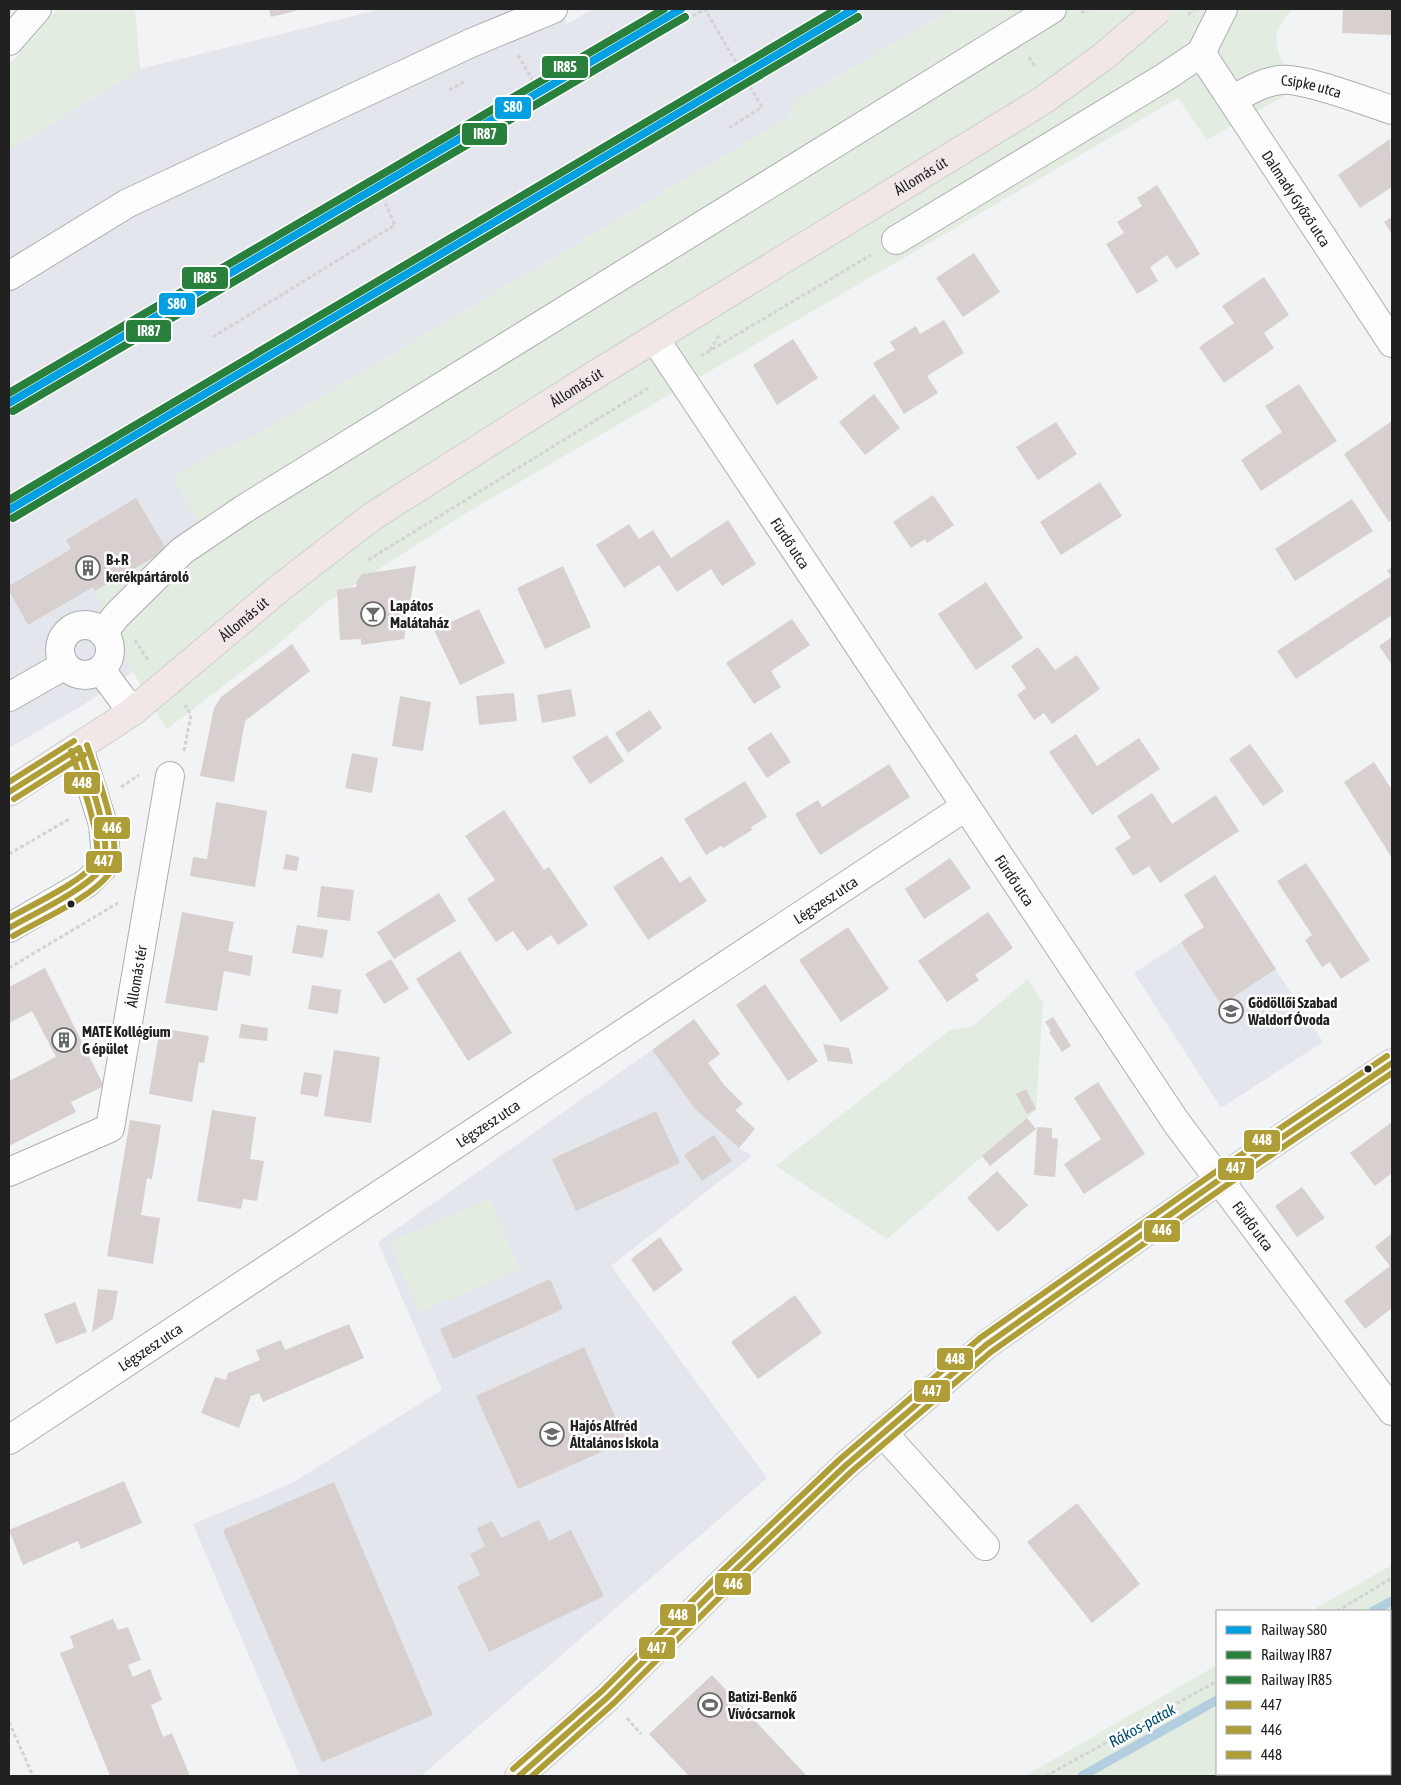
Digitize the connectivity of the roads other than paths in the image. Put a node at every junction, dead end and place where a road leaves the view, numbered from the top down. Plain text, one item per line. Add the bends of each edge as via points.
1 (37, 9) edge
2 (553, 9) edge
3 (1052, 9) edge
4 (1160, 9) edge
5 (1223, 9) edge
6 (9, 41) edge
7 (1201, 53) junction
8 (1234, 100) junction
9 (1392, 110) edge
10 (896, 240) road end
11 (9, 276) edge
12 (655, 339) junction
13 (1392, 343) edge
14 (103, 633) junction
15 (65, 666) junction
16 (101, 670) junction
17 (9, 697) edge
18 (132, 712) junction
19 (79, 748) junction
20 (170, 776) dead end
21 (9, 792) edge
22 (965, 807) junction
23 (9, 928) edge
24 (1392, 1063) edge
25 (9, 1172) edge
26 (1219, 1180) junction
27 (1392, 1410) edge
28 (883, 1433) junction
29 (9, 1440) edge
30 (985, 1546) dead end
31 (519, 1776) edge

1 - 6 street
2 - 11 street via 471,43 128,203
3 - 14 street via 244,509 182,551
4 - 12 main road, Állomás út, bridge via 1104,56 1042,101
5 - 7 street
7 - 8 street, Dalmady Győző utca
7 - 10 street
8 - 9 street, Csipke utca via 1264,83 1281,80 1324,89
8 - 13 street, Dalmady Győző utca
12 - 18 main road, Állomás út via 373,516
12 - 22 street, Fürdő utca
14 - 15 street via 93,626 81,625 70,629 59,650
14 - 16 street via 110,645 109,658
15 - 16 street via 73,673 87,676
15 - 17 street
16 - 18 street
18 - 19 main road, Állomás út
19 - 21 main road, Állomás út
19 - 23 street via 97,803 106,842 106,858 102,868 87,883
20 - 25 street, Állomás tér via 110,1128
22 - 26 street, Fürdő utca via 1176,1122
22 - 29 street, Légszesz utca
24 - 26 main road
26 - 27 street, Fürdő utca
26 - 28 main road via 986,1345
28 - 30 street
28 - 31 main road via 732,1573 608,1697

